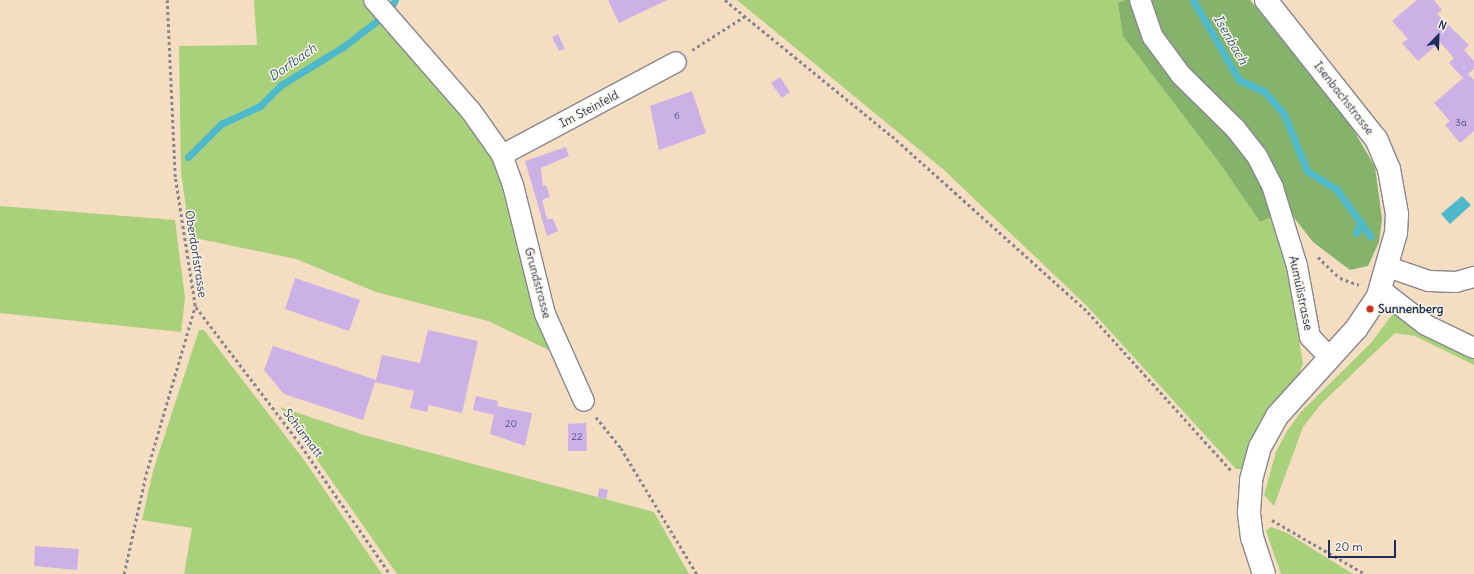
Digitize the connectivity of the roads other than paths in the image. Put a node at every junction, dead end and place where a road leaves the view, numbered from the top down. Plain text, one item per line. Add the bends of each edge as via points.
1 (374, 0) edge
2 (1140, 0) edge
3 (1266, 0) edge
4 (676, 62) road end
5 (502, 155) junction
6 (1388, 267) junction
7 (1474, 277) edge
8 (1374, 289) junction
9 (1474, 348) edge
10 (1329, 357) junction
11 (584, 401) road end
12 (1264, 574) edge

1 - 5 street, Grundstrasse via 471,111
2 - 10 street, Aumülistrasse via 1154,36 1181,75 1235,128 1257,156 1273,188 1297,266 1310,336
3 - 6 main road, Isenbachstrasse via 1367,125 1383,154 1397,214
4 - 5 street, Im Steinfeld
5 - 11 street, Grundstrasse via 513,185 545,314
6 - 7 street via 1429,281 1456,282
6 - 8 main road, Isenbachstrasse
8 - 9 street via 1426,326
8 - 10 main road, Isenbachstrasse via 1356,329
10 - 12 main road via 1269,428 1256,456 1249,512 1252,538

